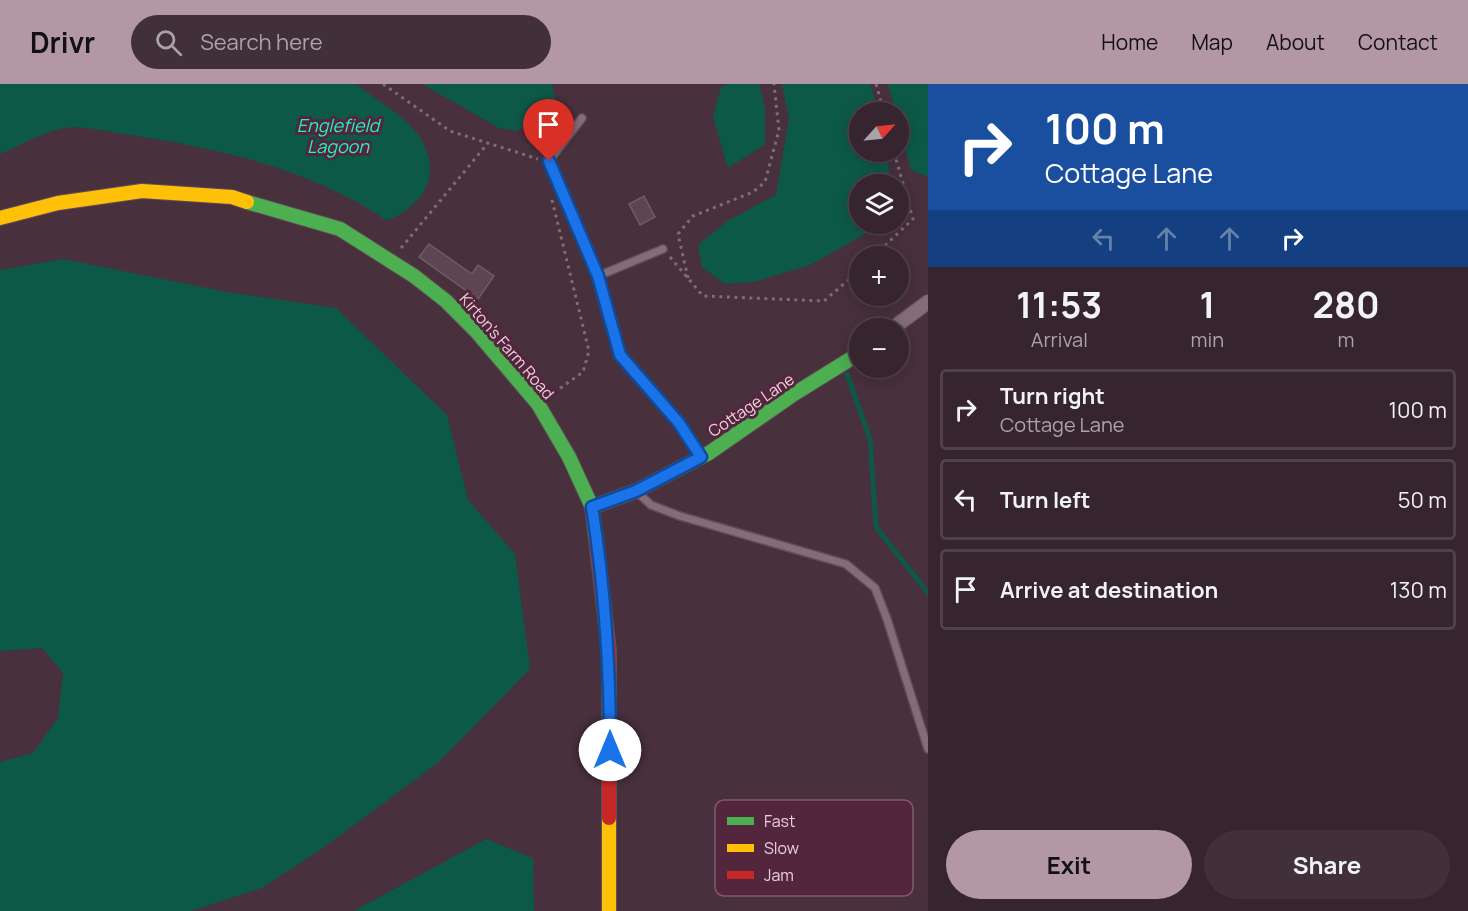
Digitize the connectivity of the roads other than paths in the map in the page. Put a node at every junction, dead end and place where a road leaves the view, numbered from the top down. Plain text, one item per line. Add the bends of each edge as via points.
1 (582, 118) dead end
2 (0, 218) edge
3 (663, 249) road end
4 (598, 276) junction
5 (928, 303) edge
6 (907, 318) edge
7 (849, 360) edge
8 (701, 457) junction
9 (636, 491) junction
10 (592, 507) junction
11 (928, 748) edge
12 (609, 911) edge

1 - 4 lane via 549,161
2 - 10 street, Kirton's Farm Road via 58,203 142,191 232,197 340,229 414,276 476,331 538,404
3 - 4 lane
4 - 8 lane via 620,355 679,423
5 - 6 street
7 - 8 street, Cottage Lane
8 - 9 street, Cottage Lane
9 - 10 street, Cottage Lane
9 - 11 lane via 651,506 846,564 875,588
10 - 12 street, Kirton's Farm Road via 609,651

